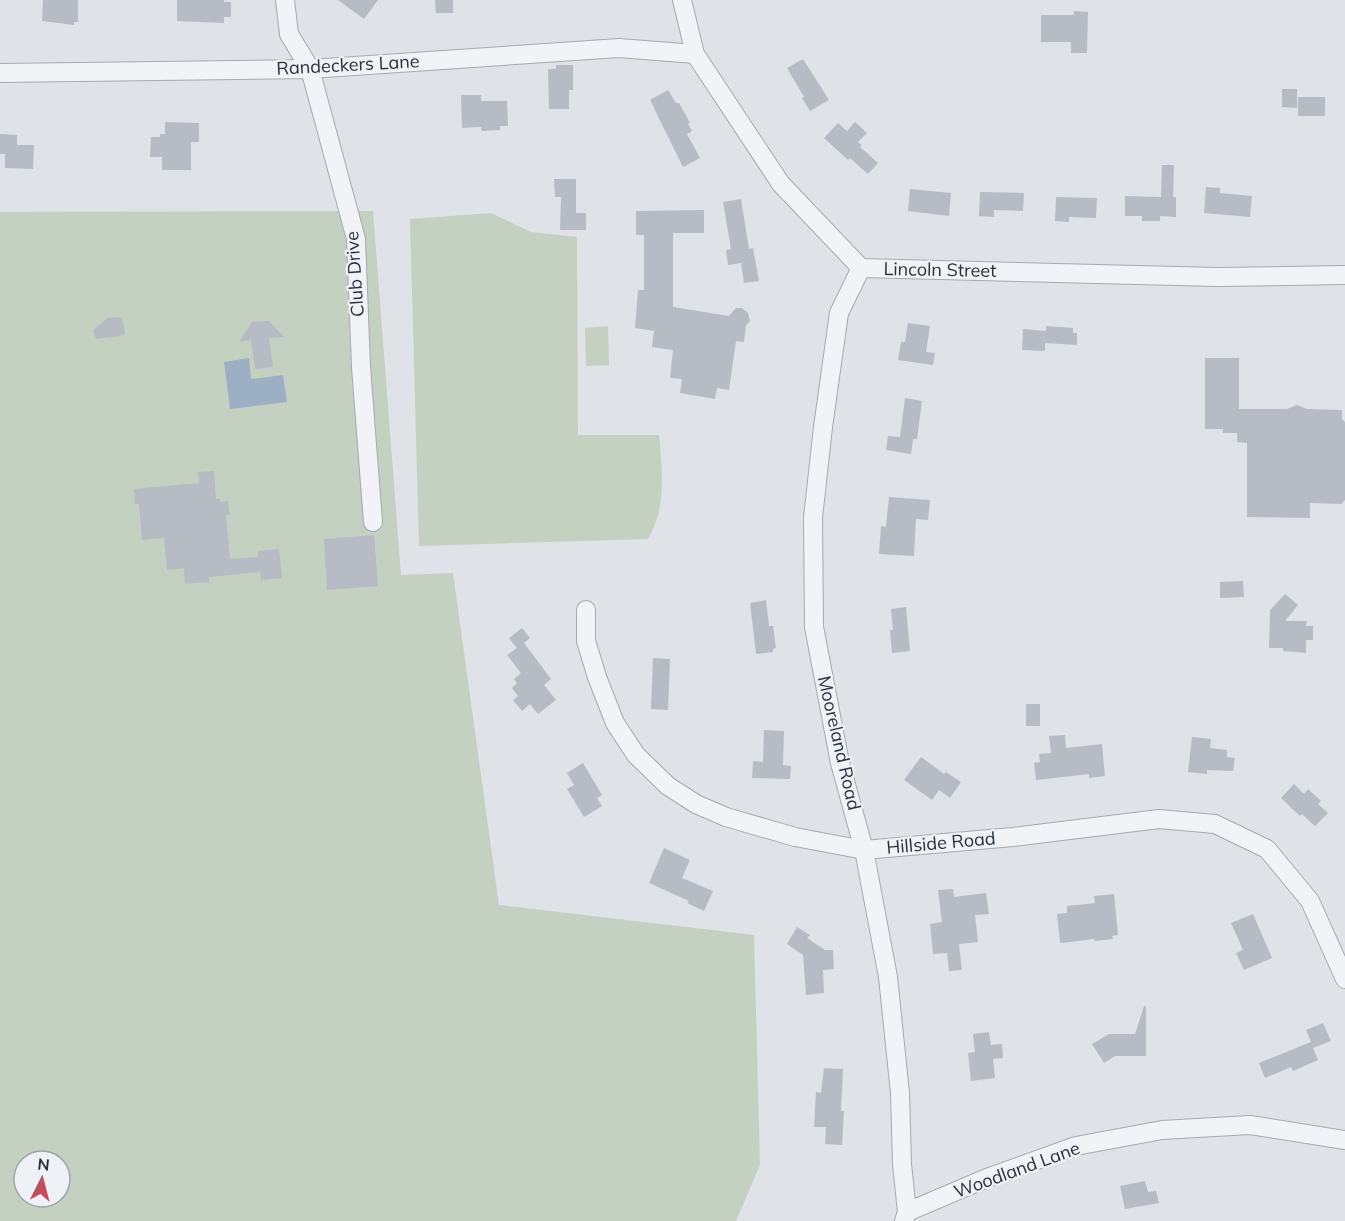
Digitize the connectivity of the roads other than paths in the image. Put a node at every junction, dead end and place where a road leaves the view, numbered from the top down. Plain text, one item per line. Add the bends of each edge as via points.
1 (285, 0) edge
2 (682, 0) edge
3 (695, 54) junction
4 (310, 69) junction
5 (0, 73) edge
6 (861, 268) junction
7 (1345, 274) edge
8 (373, 522) dead end
9 (586, 610) dead end
10 (864, 850) junction
11 (1345, 978) edge
12 (1345, 1140) edge
13 (905, 1217) edge

1 - 4 street, Club Drive via 289,34
2 - 3 street, Lincoln Street
3 - 4 street, Randeckers Lane via 619,48
3 - 6 street, Lincoln Street via 782,184
4 - 5 street, Randeckers Lane
4 - 8 street, Club Drive via 356,239
6 - 7 street, Lincoln Street via 1218,277
6 - 10 street, Mooreland Road via 839,314 813,529 814,627 840,763
9 - 10 street, Hillside Road via 586,641 615,723 636,755 668,786 726,817 795,837
10 - 11 street, Hillside Road via 1159,819 1215,824 1267,849 1310,901
10 - 13 street, Mooreland Road via 888,977 900,1093
12 - 13 street, Woodland Lane via 1250,1125 1162,1130 1076,1146 987,1178

